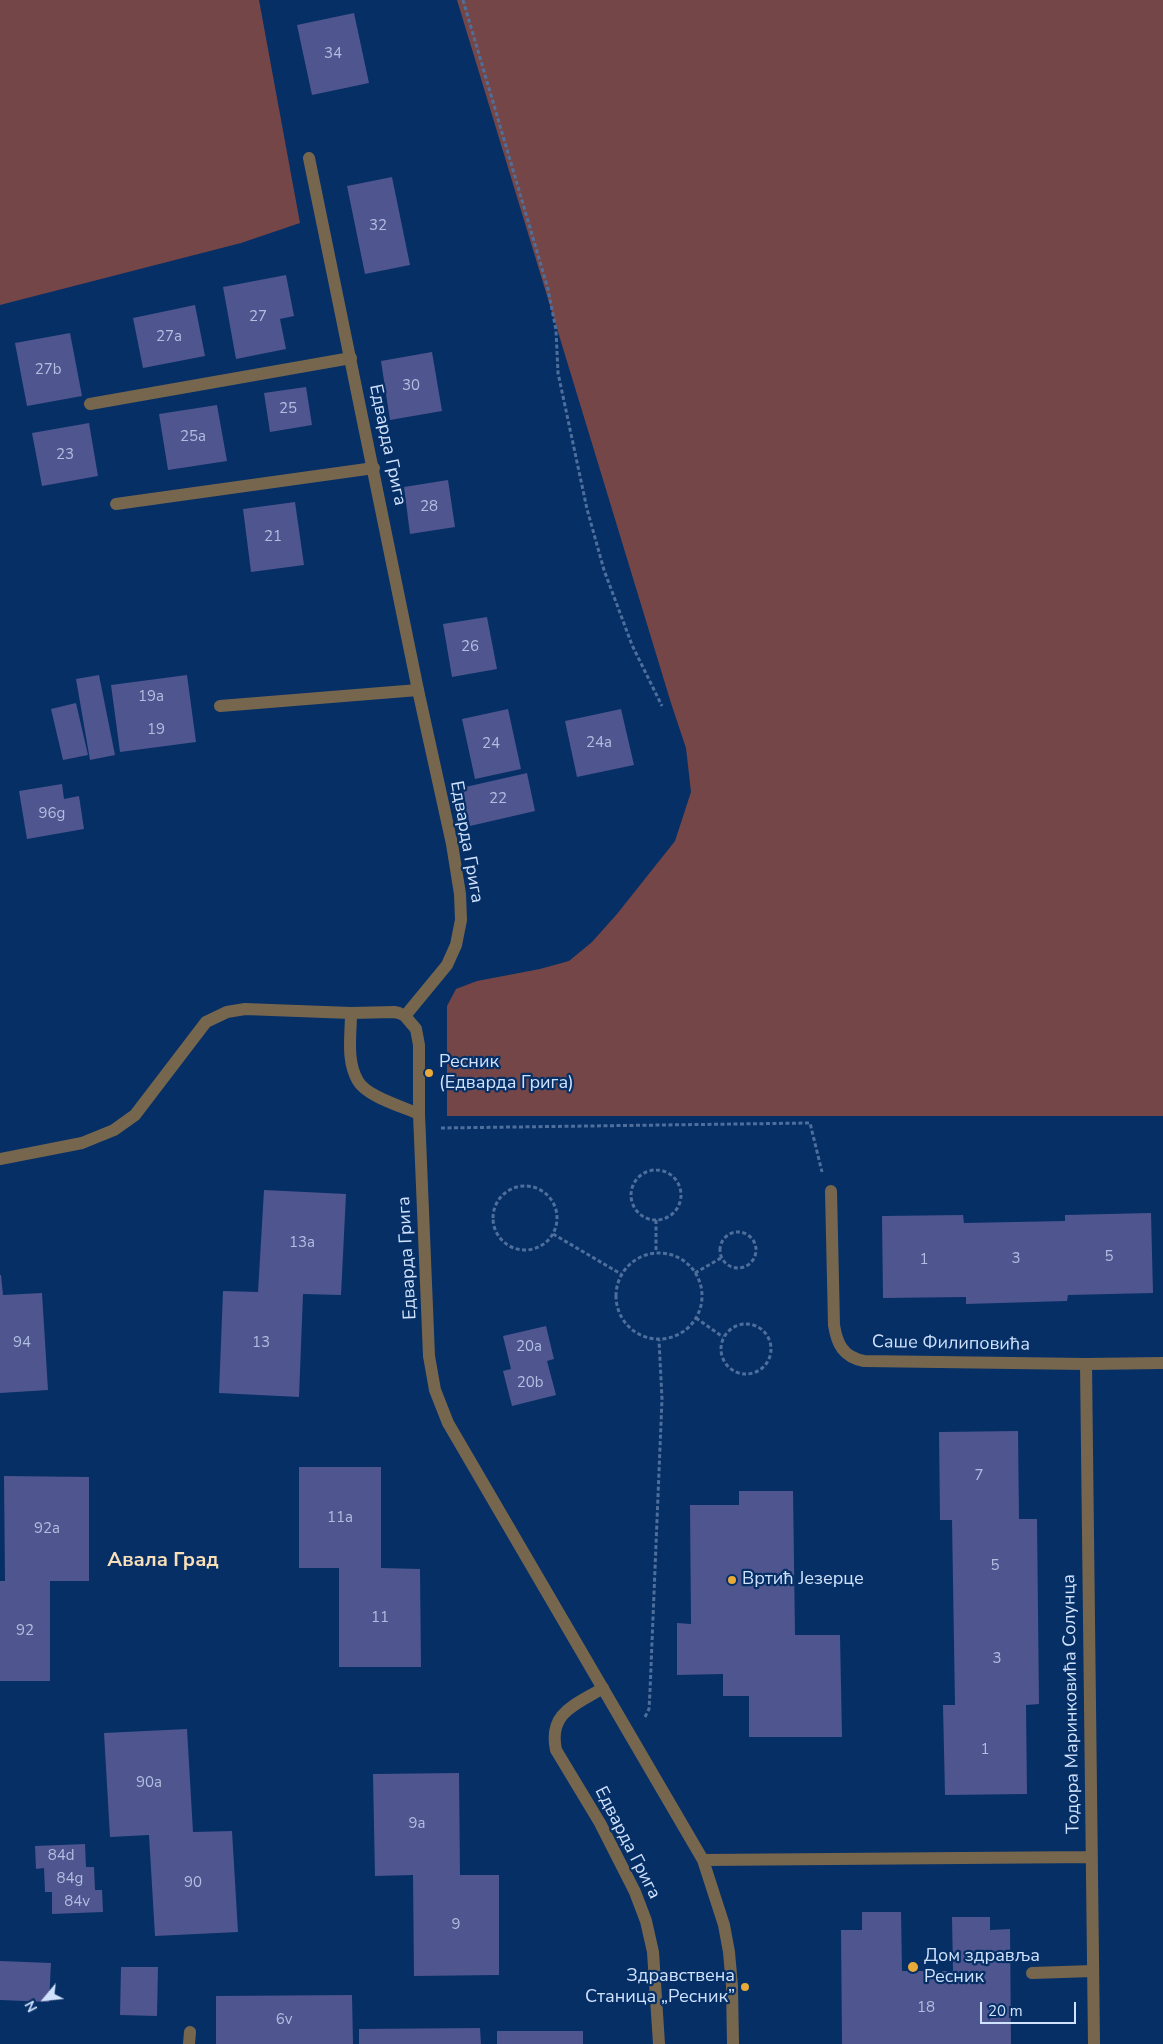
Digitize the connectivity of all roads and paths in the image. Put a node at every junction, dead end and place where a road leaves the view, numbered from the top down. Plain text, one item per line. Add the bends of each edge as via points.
1 (462, 0) edge
2 (309, 158) dead end
3 (351, 358) junction
4 (90, 404) dead end
5 (374, 468) junction
6 (116, 504) dead end
7 (418, 690) junction
8 (220, 706) dead end
9 (662, 706) dead end
10 (351, 1013) junction
11 (405, 1016) junction
12 (419, 1114) junction
13 (420, 1128) junction
14 (0, 1159) edge
15 (831, 1191) joint
16 (656, 1220) junction
17 (553, 1234) junction
18 (656, 1252) junction
19 (721, 1258) junction
20 (695, 1273) junction
21 (621, 1274) junction
22 (696, 1318) junction
23 (723, 1337) junction
24 (659, 1340) junction
25 (1163, 1363) edge
26 (1086, 1364) junction
27 (603, 1688) junction
28 (650, 1691) dead end
29 (1092, 1858) junction
30 (704, 1860) junction
31 (1093, 1971) junction
32 (1032, 1973) dead end
33 (659, 2044) edge
34 (733, 2044) edge
35 (1094, 2044) edge

1 - 9 path via 548,290 556,330 558,373 586,509 632,645
2 - 3 street, Едварда Грига
3 - 4 street
3 - 5 street, Едварда Грига
5 - 6 street
5 - 7 street, Едварда Грига
7 - 8 street
7 - 11 street, Едварда Грига via 452,844 462,920 447,965
10 - 11 street via 394,1012
10 - 12 street via 350,1058 358,1082 373,1094
10 - 14 street via 245,1009 227,1012 206,1022 135,1115 114,1130 82,1143
11 - 12 street, Едварда Грига via 419,1037
12 - 13 street, Едварда Грига
13 - 15 path via 810,1123 825,1188
13 - 27 street, Едварда Грига via 429,1356 436,1390 448,1423
15 - 26 street, Саше Филиповића via 834,1325 836,1338 850,1357 864,1361
16 - 16 path via 674,1213 681,1199 679,1183 667,1172 651,1170 633,1186 631,1195 636,1210
16 - 18 path
17 - 17 path via 538,1248 517,1250 508,1246 495,1229 494,1209 507,1192 517,1187 547,1194 557,1213
17 - 21 path
18 - 20 path via 684,1260
18 - 21 path via 642,1255
19 - 19 path via 736,1268 749,1265 756,1254 755,1242 742,1231 730,1233 721,1241
19 - 20 path
20 - 22 path via 702,1297
21 - 24 path via 616,1287 620,1315 640,1335
22 - 23 path
22 - 24 path via 681,1333
23 - 23 path via 721,1354 724,1362 737,1372 753,1373 766,1363 771,1348 765,1333 759,1328 751,1324 735,1326
24 - 28 path via 662,1399
25 - 26 street, Саше Филиповића
26 - 29 street, Тодора Маринковића Солунца
27 - 30 street, Едварда Грига
27 - 33 street, Едварда Грига via 566,1711 554,1729 554,1740 556,1750 600,1823 646,1921 652,1952
29 - 30 street
29 - 31 street, Тодора Маринковића Солунца
30 - 34 street, Едварда Грига via 729,1952
31 - 32 street
31 - 35 street, Тодора Маринковића Солунца

